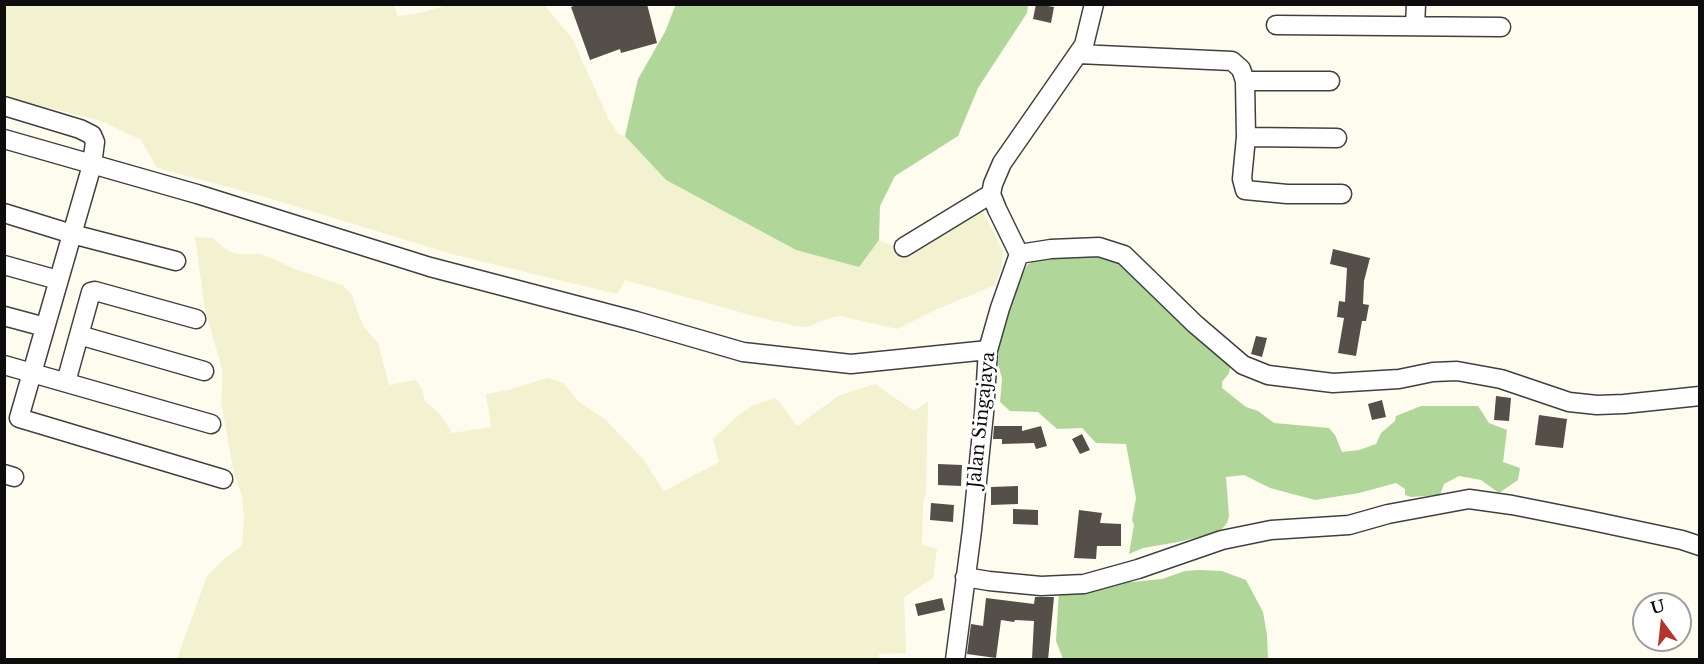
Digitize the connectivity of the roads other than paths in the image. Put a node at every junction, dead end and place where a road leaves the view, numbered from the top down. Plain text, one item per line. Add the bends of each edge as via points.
1 (1094, 4) edge
2 (1416, 4) edge
3 (1276, 25) dead end
4 (1415, 27) junction
5 (1502, 27) dead end
6 (1078, 54) junction
7 (1245, 81) junction
8 (1330, 81) dead end
9 (4, 106) edge
10 (1246, 137) junction
11 (1337, 138) dead end
12 (4, 139) edge
13 (92, 165) junction
14 (992, 194) junction
15 (1342, 194) dead end
16 (4, 213) edge
17 (72, 234) junction
18 (904, 247) dead end
19 (1020, 254) junction
20 (176, 261) dead end
21 (4, 265) edge
22 (58, 280) junction
23 (4, 316) edge
24 (196, 319) dead end
25 (45, 327) junction
26 (79, 335) junction
27 (988, 350) junction
28 (4, 364) edge
29 (204, 371) dead end
30 (32, 372) junction
31 (66, 382) junction
32 (1700, 396) edge
33 (12, 416) edge
34 (211, 424) dead end
35 (223, 479) dead end
36 (1694, 541) edge
37 (965, 577) junction
38 (956, 660) edge

1 - 6 street
2 - 4 street
3 - 4 street
4 - 5 street
6 - 7 street via 1232,61
6 - 14 street via 1002,163
7 - 8 street
7 - 10 street
9 - 13 street via 92,135
10 - 11 street
10 - 15 street via 1242,179 1245,190
12 - 13 street
13 - 17 street
13 - 27 street via 430,267 743,352 850,364
14 - 18 street
14 - 19 street
16 - 17 street
17 - 20 street
17 - 22 street
19 - 27 street, Jalan Singajaya
19 - 32 street via 1099,247 1125,255 1243,365 1268,375 1333,383 1457,370 1501,379 1569,402 1597,405
21 - 22 street
22 - 25 street
23 - 25 street
24 - 26 street via 95,291
25 - 30 street
26 - 29 street
26 - 31 street
27 - 37 street, Jalan Singajaya
28 - 30 street
30 - 31 street
30 - 33 street
31 - 34 street
33 - 35 street
36 - 37 street via 1469,499 1349,525 1271,530 1222,540 1084,584 1041,586
37 - 38 street, Jalan Singajaya

